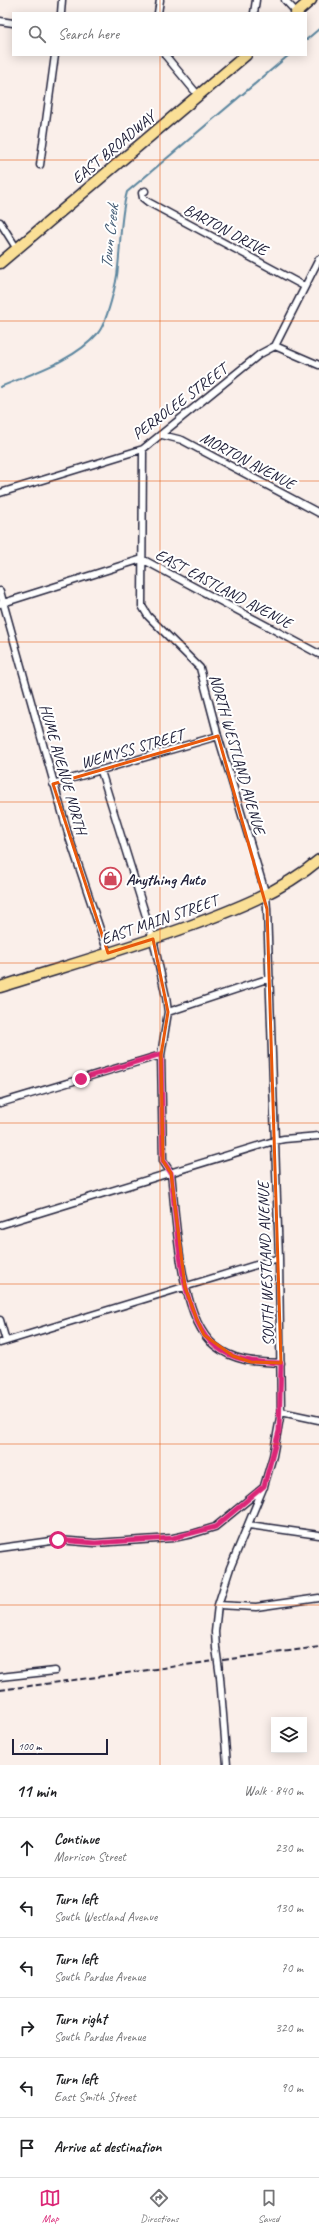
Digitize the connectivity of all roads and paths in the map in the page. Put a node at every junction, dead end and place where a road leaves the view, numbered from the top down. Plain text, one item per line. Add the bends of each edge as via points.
1 (62, 0) edge
2 (160, 0) edge
3 (256, 0) edge
4 (285, 0) edge
5 (311, 0) edge
6 (61, 12) edge
7 (158, 12) edge
8 (254, 12) edge
9 (295, 12) edge
10 (297, 12) edge
11 (0, 21) edge
12 (12, 23) edge
13 (56, 56) edge
14 (166, 56) edge
15 (245, 56) edge
16 (198, 95) junction
17 (40, 165) dead end
18 (145, 191) dead end
19 (0, 222) edge
20 (17, 249) junction
21 (319, 259) edge
22 (0, 263) edge
23 (304, 286) junction
24 (275, 346) junction
25 (319, 365) edge
26 (162, 435) junction
27 (143, 449) junction
28 (0, 493) edge
29 (319, 513) edge
30 (142, 559) junction
31 (0, 591) edge
32 (2, 603) edge
33 (319, 654) edge
34 (218, 736) junction
35 (101, 771) junction
36 (54, 784) junction
37 (319, 860) edge
38 (266, 895) junction
39 (153, 939) junction
40 (108, 953) junction
41 (270, 978) junction
42 (0, 987) edge
43 (168, 1012) junction
44 (161, 1054) junction
45 (0, 1103) edge
46 (319, 1136) edge
47 (274, 1141) junction
48 (171, 1173) junction
49 (0, 1225) edge
50 (279, 1258) junction
51 (185, 1287) junction
52 (0, 1320) edge
53 (3, 1342) edge
54 (281, 1363) junction
55 (281, 1412) junction
56 (319, 1420) edge
57 (264, 1486) junction
58 (248, 1525) junction
59 (319, 1535) edge
60 (0, 1548) edge
61 (319, 1598) edge
62 (218, 1605) junction
63 (55, 1671) dead end
64 (0, 1677) edge
65 (227, 1765) edge

1 - 6 street
2 - 7 street
3 - 8 street
4 - 9 street
5 - 10 main road
11 - 12 street
13 - 17 street
14 - 16 street
15 - 16 main road, EAST BROADWAY
16 - 20 main road, EAST BROADWAY
18 - 23 street, BARTON DRIVE via 142,193 143,198 148,202
19 - 20 street
20 - 22 main road, EAST BROADWAY
21 - 23 street
23 - 24 street
24 - 25 street
24 - 26 street, PERROLEE STREET via 260,354
26 - 27 street, PERROLEE STREET
26 - 29 street, MORTON AVENUE via 182,440
27 - 28 street, PERROLEE STREET
27 - 30 street, NORTH WESTLAND AVENUE
30 - 32 street, EAST EASTLAND AVENUE
30 - 33 street, EAST EASTLAND AVENUE
30 - 34 street, NORTH WESTLAND AVENUE via 142,606 148,616 200,668
31 - 32 street, HUME AVENUE NORTH
32 - 36 street, HUME AVENUE NORTH
34 - 35 street, WEMYSS STREET
34 - 38 street, NORTH WESTLAND AVENUE
35 - 36 street, WEMYSS STREET
35 - 39 street
36 - 40 street, HUME AVENUE NORTH
37 - 38 main road, EAST MAIN STREET
38 - 39 main road, EAST MAIN STREET
38 - 41 street, SOUTH WESTLAND AVENUE
39 - 40 main road, EAST MAIN STREET
39 - 43 street
40 - 42 main road, EAST MAIN STREET
41 - 43 street
41 - 47 street, SOUTH WESTLAND AVENUE
43 - 44 street
44 - 45 street
44 - 48 street via 163,1161
46 - 47 street
47 - 48 street
47 - 50 street, SOUTH WESTLAND AVENUE
48 - 49 street
48 - 51 street
50 - 51 street
50 - 54 street, SOUTH WESTLAND AVENUE
51 - 53 street
51 - 54 street via 204,1335 215,1346 251,1362
52 - 53 street
54 - 55 street, SOUTH WESTLAND AVENUE
55 - 56 street
55 - 57 street, SOUTH WESTLAND AVENUE via 275,1450
57 - 58 street, SOUTH WESTLAND AVENUE
57 - 60 street via 215,1527 192,1534 173,1538 95,1543 58,1540
58 - 59 street
58 - 62 street, SOUTH WESTLAND AVENUE
61 - 62 street via 256,1607
62 - 65 street, SOUTH WESTLAND AVENUE, bridge via 216,1648
63 - 64 street

